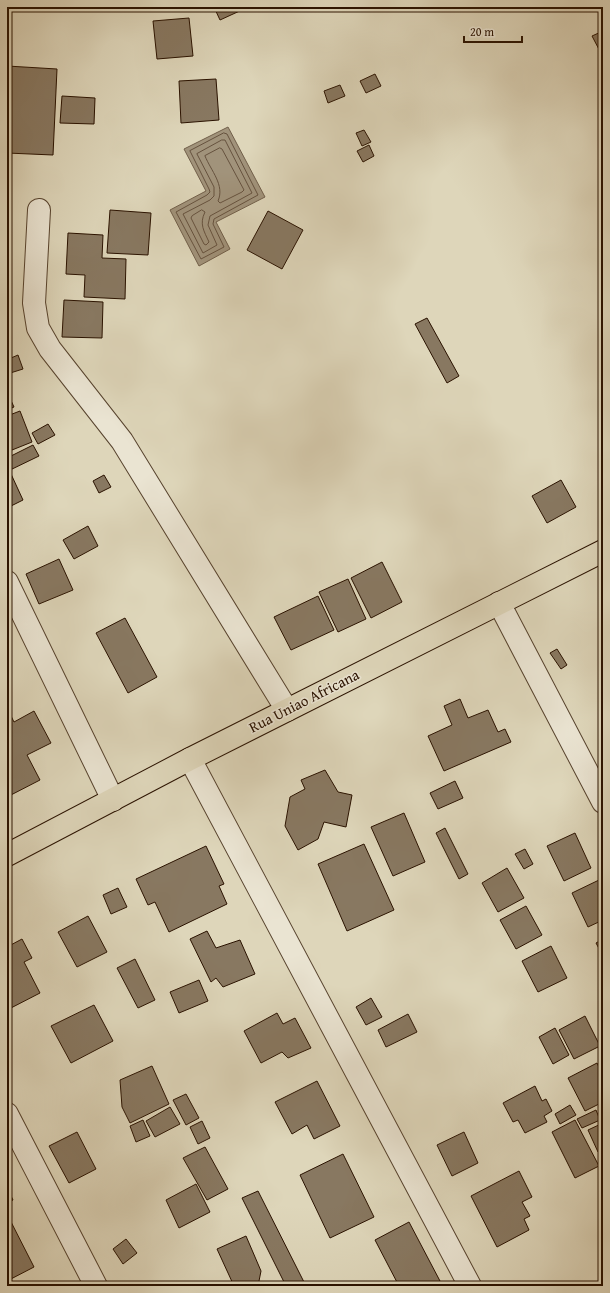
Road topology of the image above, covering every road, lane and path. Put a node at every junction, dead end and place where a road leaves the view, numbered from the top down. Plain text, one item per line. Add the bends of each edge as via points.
1 (39, 210) dead end
2 (603, 551) edge
3 (7, 582) edge
4 (499, 603) junction
5 (287, 710) junction
6 (190, 759) junction
7 (113, 800) junction
8 (603, 802) edge
9 (7, 855) edge
10 (7, 1114) edge
11 (96, 1286) edge
12 (470, 1286) edge

1 - 5 street via 34,303 38,328 50,349 122,441
2 - 4 main road, Rua Uniao Africana
3 - 7 street
4 - 5 main road, Rua Uniao Africana
4 - 8 street
5 - 6 main road, Rua Uniao Africana
6 - 7 main road, Rua Uniao Africana
6 - 12 street
7 - 9 main road, Rua Uniao Africana
10 - 11 street

